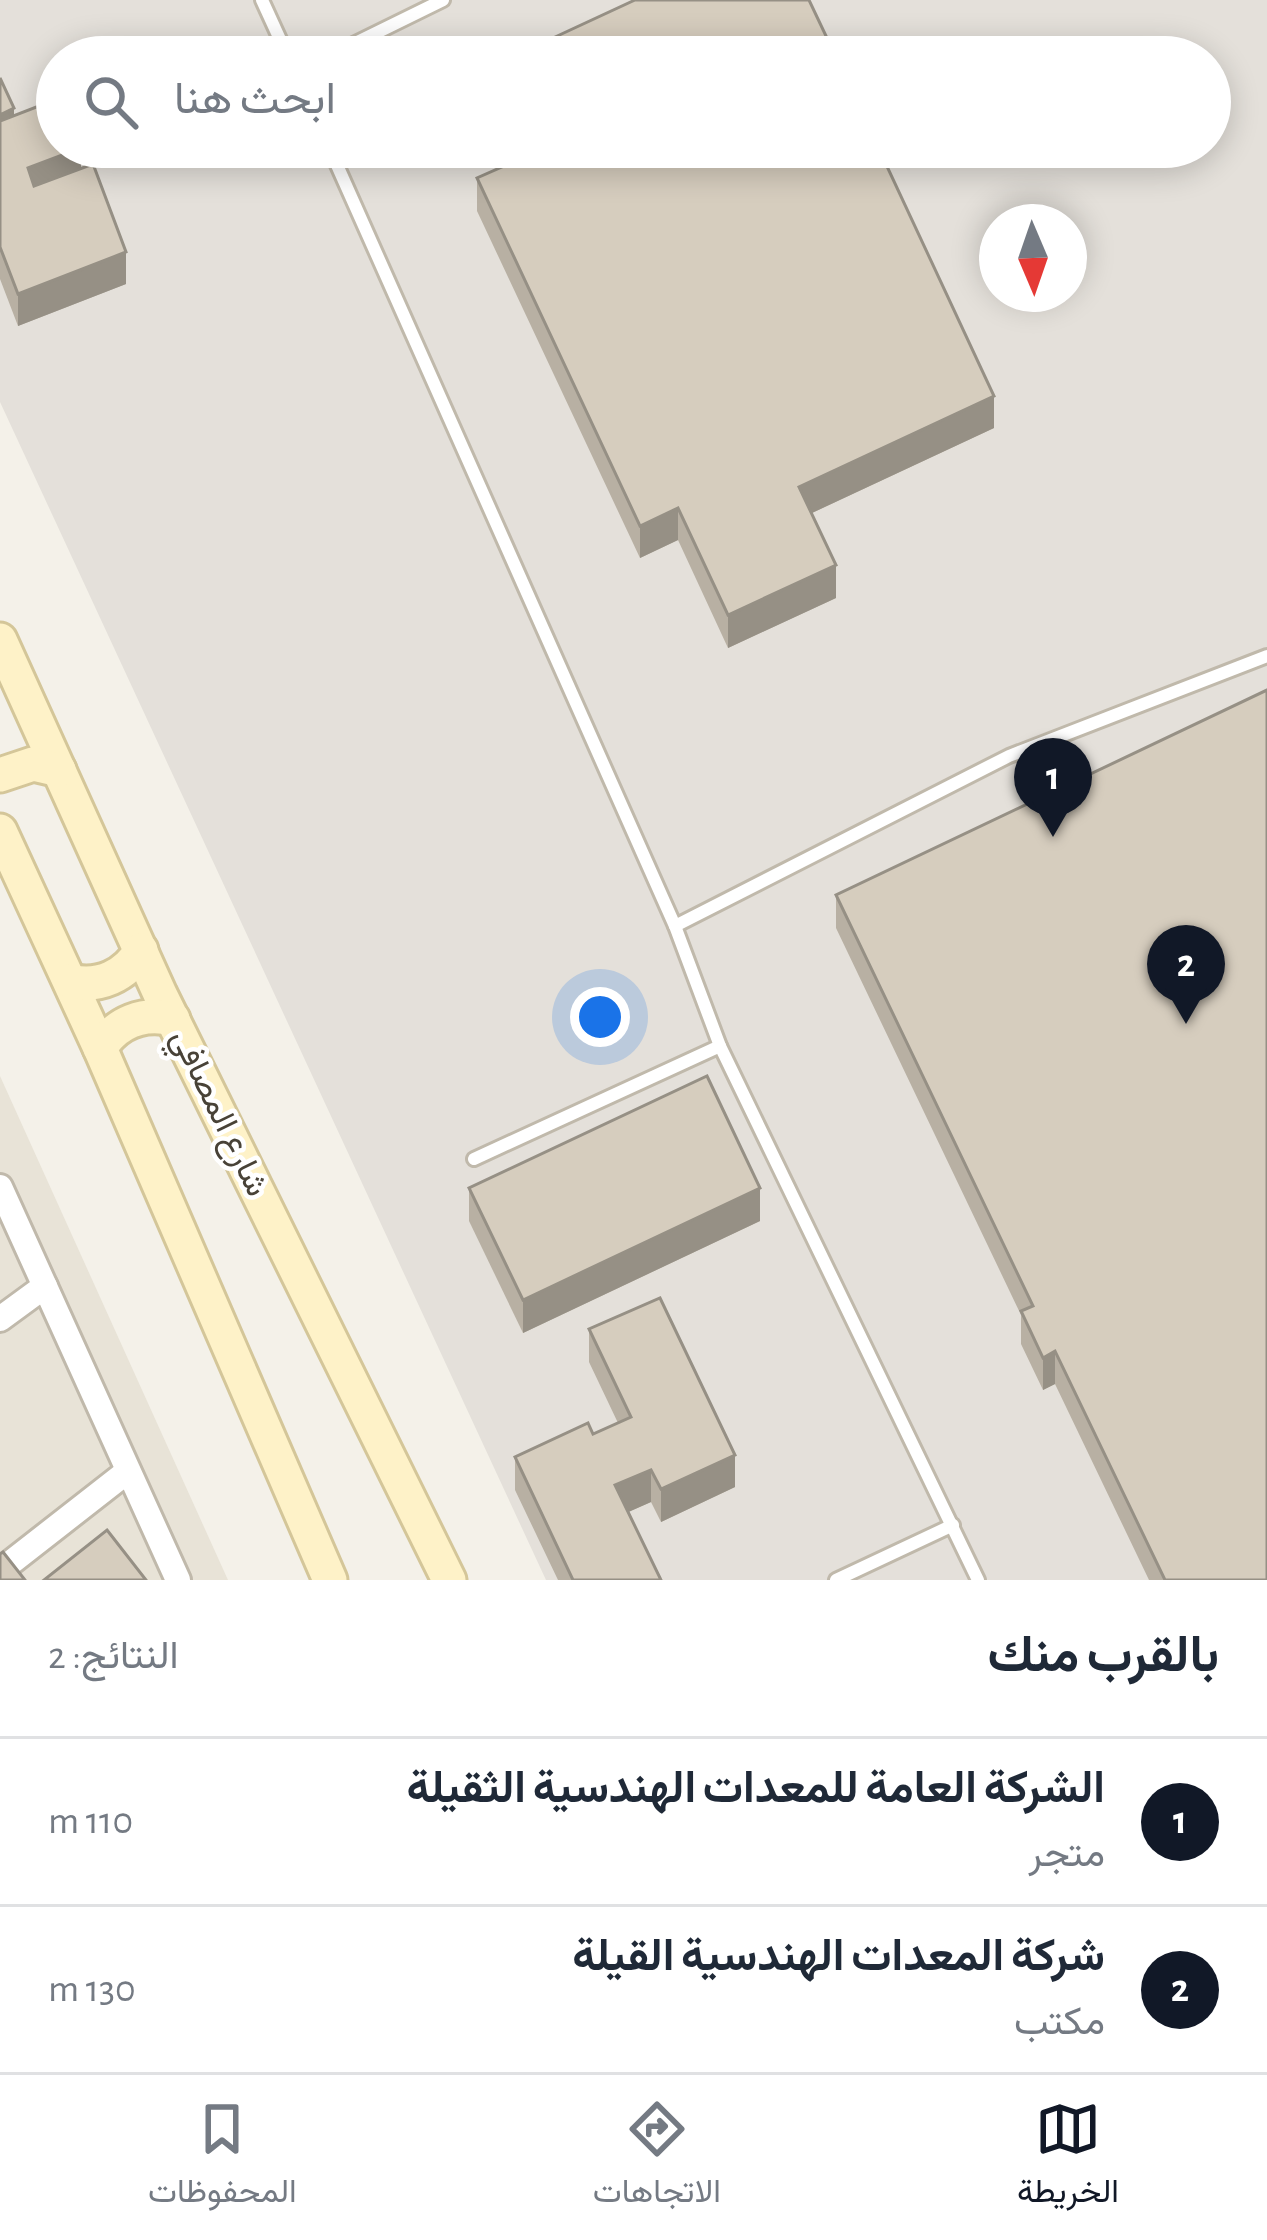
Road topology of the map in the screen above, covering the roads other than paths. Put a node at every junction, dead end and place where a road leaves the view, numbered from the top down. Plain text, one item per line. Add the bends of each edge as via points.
1 (262, 0) edge
2 (443, 0) edge
3 (279, 36) edge
4 (369, 36) edge
5 (338, 168) edge
6 (0, 640) edge
7 (1267, 656) edge
8 (25, 694) junction
9 (0, 724) edge
10 (59, 770) junction
11 (0, 775) edge
12 (0, 831) edge
13 (675, 926) junction
14 (140, 950) junction
15 (70, 982) junction
16 (172, 1018) junction
17 (720, 1046) junction
18 (100, 1048) junction
19 (474, 1159) dead end
20 (0, 1186) edge
21 (45, 1286) junction
22 (0, 1318) edge
23 (128, 1471) junction
24 (953, 1525) junction
25 (0, 1571) edge
26 (178, 1580) edge
27 (330, 1580) edge
28 (449, 1580) edge
29 (836, 1580) edge
30 (978, 1580) edge

1 - 3 lane
2 - 4 lane
5 - 13 lane
6 - 8 main road, شارع المصافي
7 - 13 lane via 1010,756
8 - 9 main road
8 - 10 main road, شارع المصافي
10 - 11 main road via 32,764
10 - 14 main road, شارع المصافي
12 - 15 main road
13 - 17 lane
14 - 15 main road via 112,978
14 - 16 main road, شارع المصافي
15 - 18 main road
16 - 18 main road via 128,1022
16 - 28 main road, شارع المصافي
17 - 19 lane
17 - 24 lane
18 - 27 main road
20 - 21 street
21 - 22 street
21 - 23 street
23 - 25 street
23 - 26 street
24 - 29 lane
24 - 30 lane

